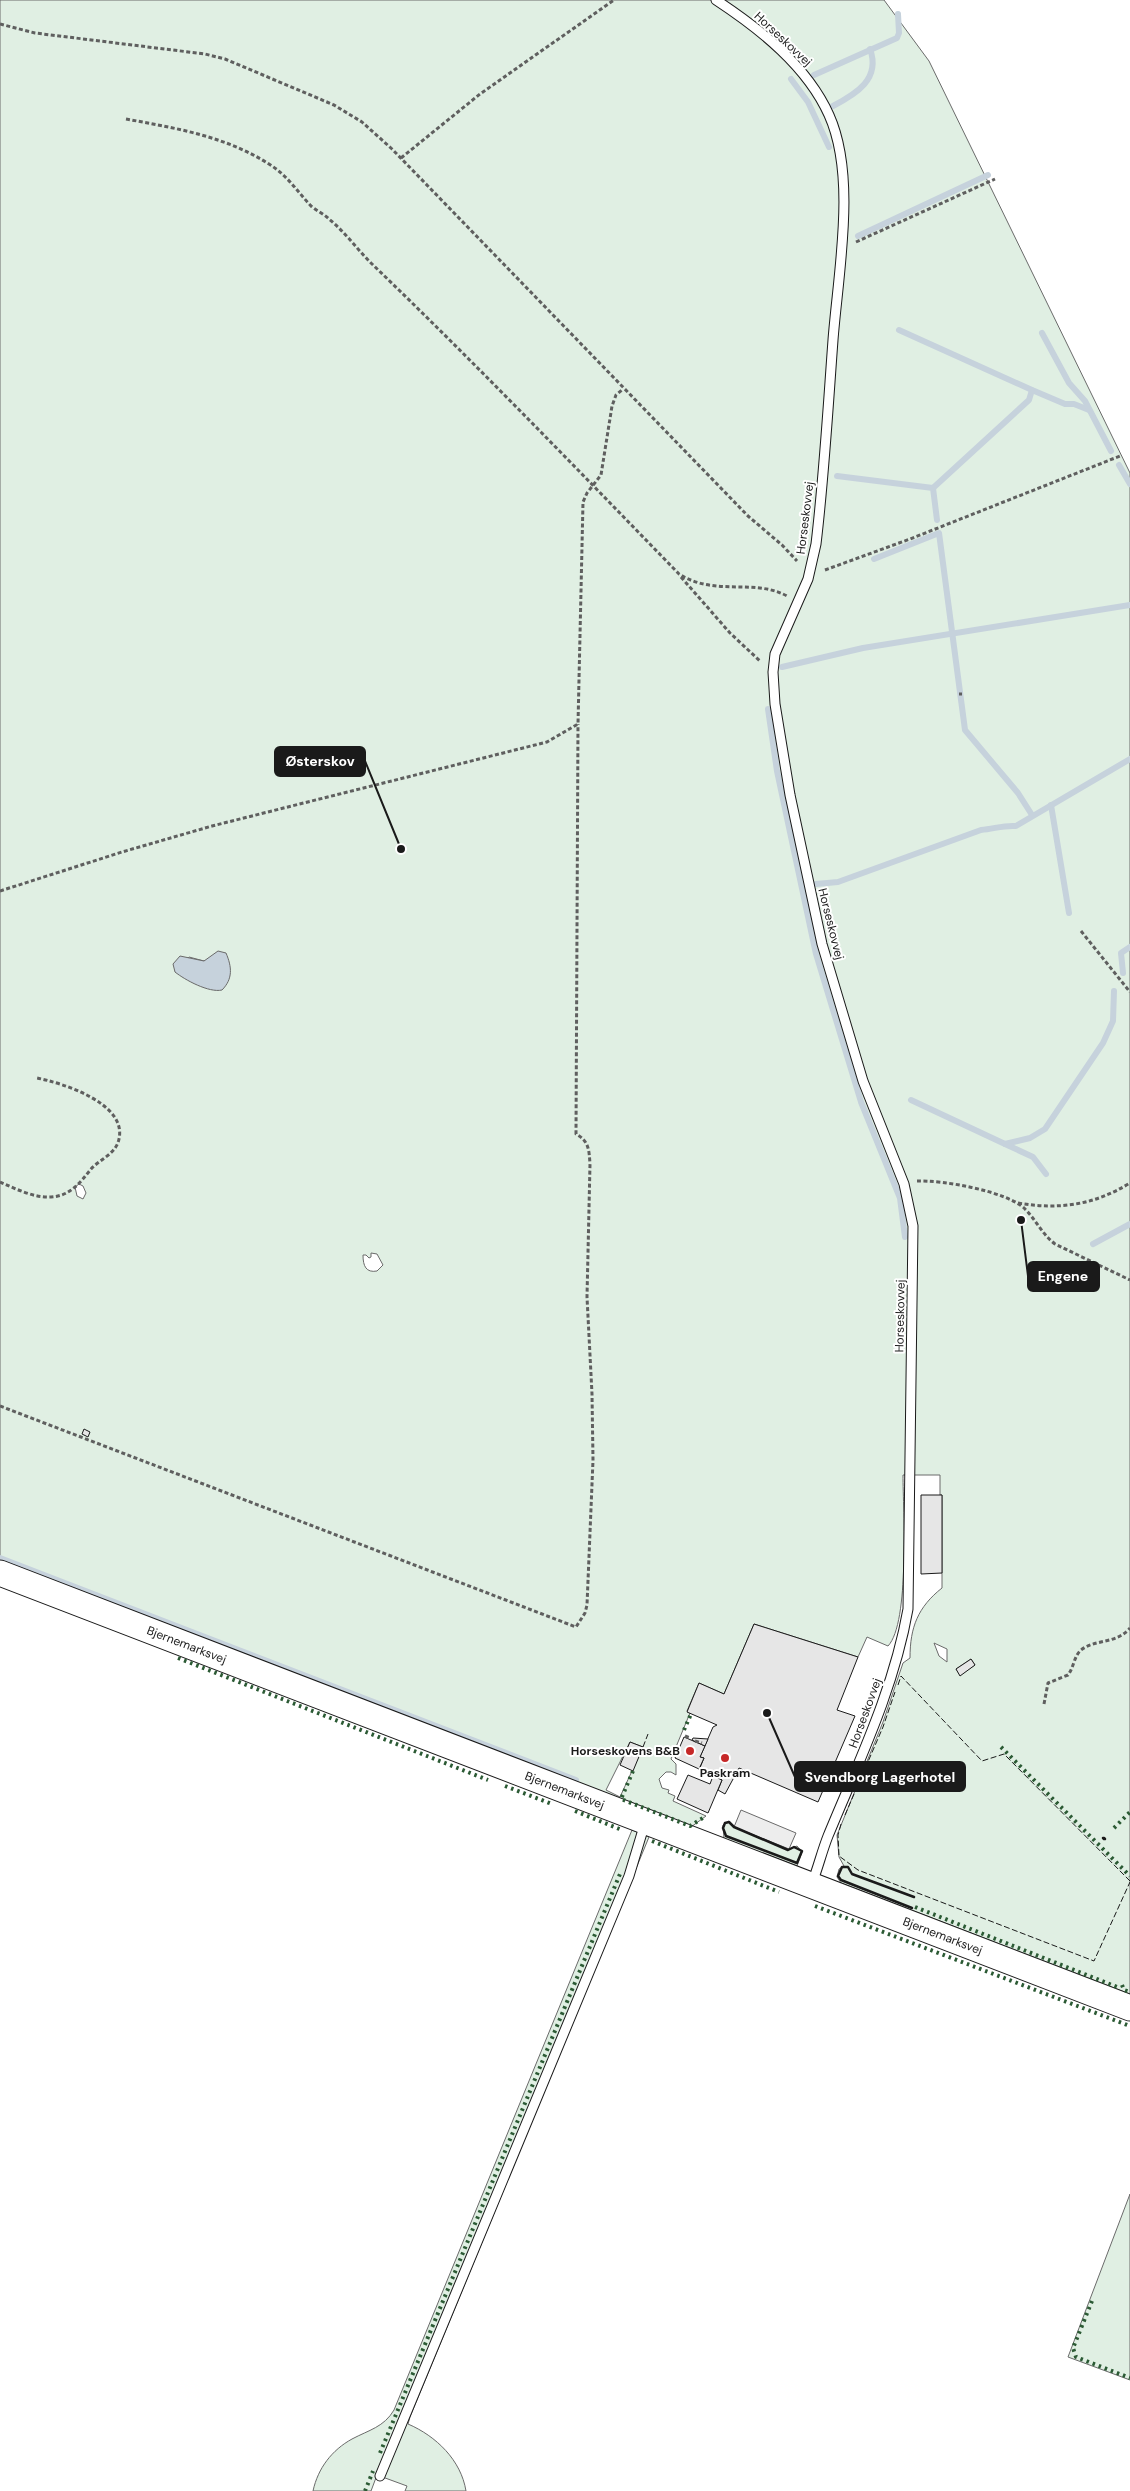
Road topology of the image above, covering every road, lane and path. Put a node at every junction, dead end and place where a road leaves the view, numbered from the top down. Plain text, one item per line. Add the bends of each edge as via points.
1 (614, 0) edge
2 (716, 0) edge
3 (0, 24) edge
4 (126, 119) dead end
5 (401, 158) junction
6 (995, 179) dead end
7 (841, 243) junction
8 (622, 389) junction
9 (1120, 456) dead end
10 (593, 485) junction
11 (679, 574) junction
12 (809, 576) junction
13 (798, 602) junction
14 (773, 672) junction
15 (578, 724) junction
16 (0, 892) edge
17 (1081, 931) dead end
18 (1130, 992) edge
19 (37, 1078) dead end
20 (0, 1182) edge
21 (1130, 1183) edge
22 (904, 1184) junction
23 (1018, 1203) junction
24 (1130, 1280) edge
25 (0, 1406) edge
26 (0, 1573) edge
27 (1130, 1628) edge
28 (1044, 1704) dead end
29 (685, 1736) dead end
30 (690, 1738) dead end
31 (695, 1740) dead end
32 (702, 1744) dead end
33 (646, 1822) junction
34 (811, 1886) junction
35 (1130, 2008) edge
36 (380, 2476) dead end

1 - 5 path via 480,94
2 - 7 lane, Horseskovvej via 758,30 785,55 804,76 828,114 843,173
3 - 5 path via 35,33 225,59 334,105 362,122
4 - 10 path via 214,138 277,169 434,322
5 - 8 path
6 - 7 path via 865,239
7 - 12 lane, Horseskovvej via 821,497
8 - 10 path via 613,400 601,475
8 - 12 path via 748,516 790,553
9 - 12 path
10 - 11 path
10 - 15 path via 583,502
11 - 13 path via 709,586 769,588
11 - 14 path via 730,633
12 - 13 lane, Horseskovvej
13 - 14 lane, Horseskovvej via 779,642
14 - 22 lane, Horseskovvej via 790,795 822,944 863,1081
15 - 16 path via 547,742 212,826
15 - 25 path via 576,1134 588,1145 590,1164 587,1297 593,1411 588,1591 586,1613 576,1627
17 - 18 path
19 - 20 path via 68,1086 96,1100 118,1124 119,1140 108,1156 62,1195 34,1195
21 - 23 path via 1082,1204 1042,1208
22 - 23 path via 924,1181 998,1194
22 - 34 lane, Horseskovvej via 912,1213 914,1244 908,1609 887,1693
23 - 24 path via 1055,1244
26 - 33 street, Bjernemarksvej
27 - 28 path via 1116,1638 1082,1649 1068,1674 1048,1683
29 - 30 path
31 - 32 path
33 - 34 street, Bjernemarksvej
33 - 36 lane via 636,1858
34 - 35 street, Bjernemarksvej

